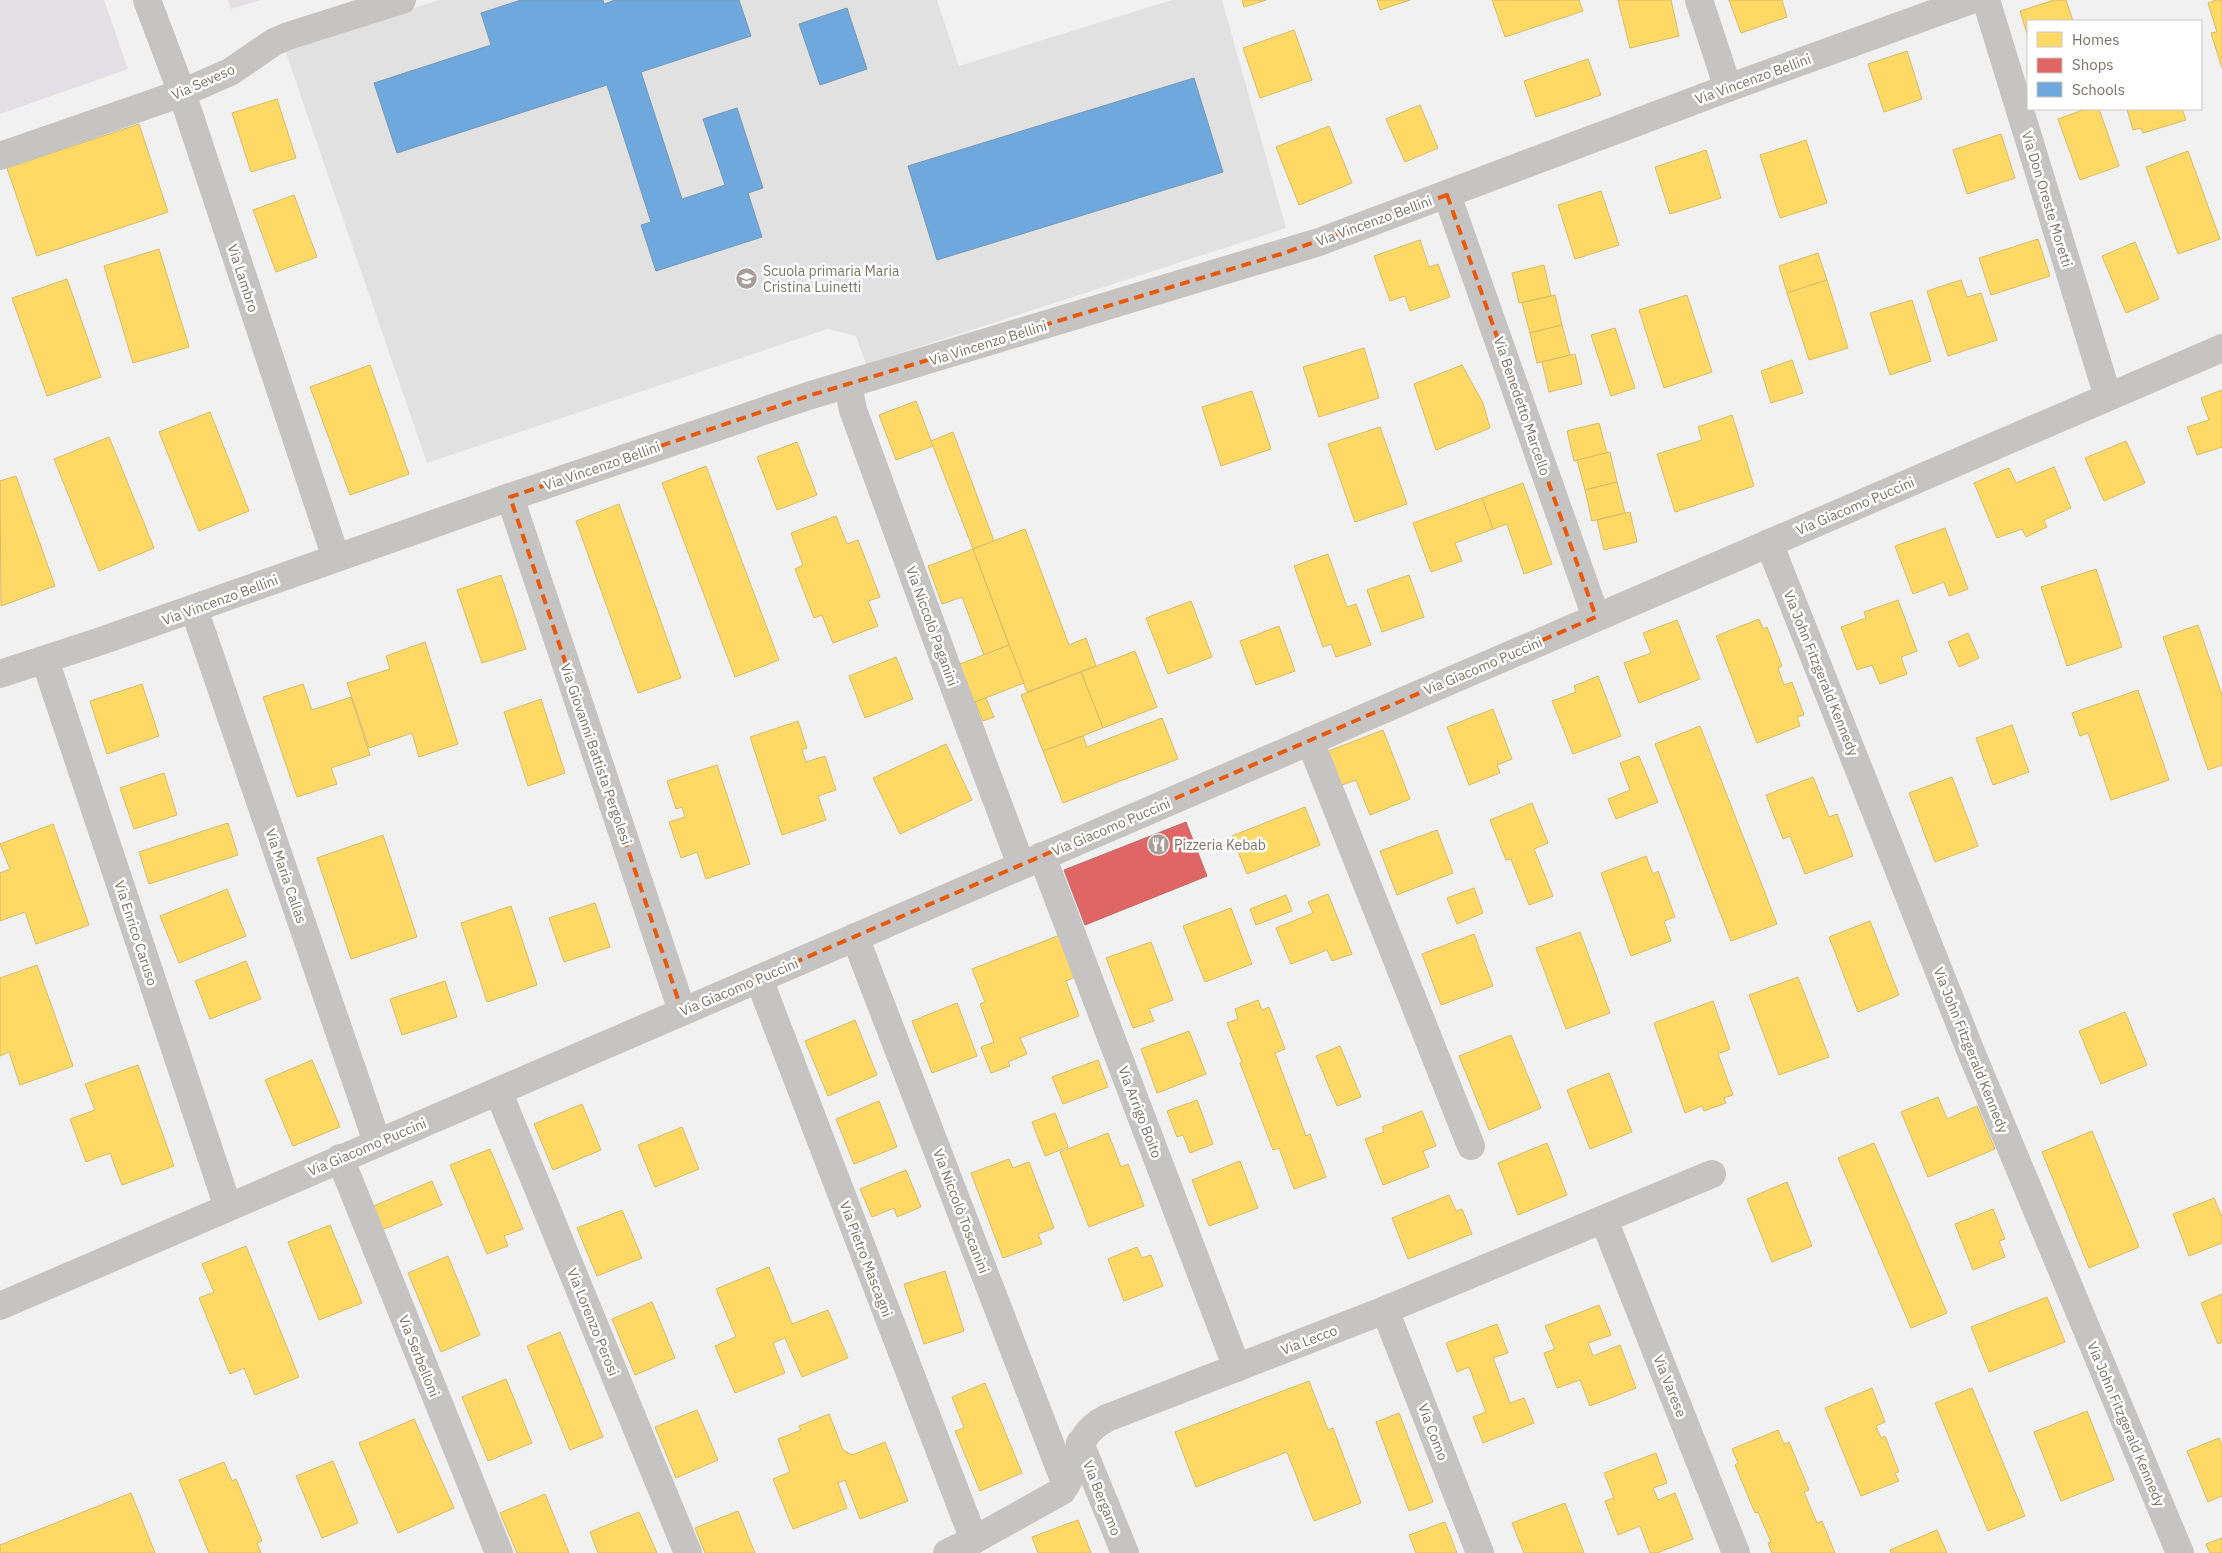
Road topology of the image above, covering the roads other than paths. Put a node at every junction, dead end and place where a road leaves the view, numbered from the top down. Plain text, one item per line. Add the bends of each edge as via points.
1 (147, 0) edge
2 (402, 0) edge
3 (1699, 0) edge
4 (1971, 0) edge
5 (1986, 0) edge
6 (1728, 88) junction
7 (182, 93) junction
8 (0, 156) edge
9 (1447, 195) junction
10 (2222, 348) edge
11 (848, 385) junction
12 (2108, 397) junction
13 (510, 497) junction
14 (1769, 543) junction
15 (336, 558) junction
16 (194, 609) junction
17 (1596, 617) junction
18 (45, 660) junction
19 (0, 674) edge
20 (1310, 741) junction
21 (1032, 861) junction
22 (855, 937) junction
23 (759, 978) junction
24 (682, 1011) junction
25 (498, 1091) junction
26 (377, 1142) junction
27 (1471, 1146) dead end
28 (340, 1158) junction
29 (1712, 1174) dead end
30 (228, 1207) junction
31 (1604, 1220) junction
32 (0, 1306) edge
33 (1385, 1310) junction
34 (1237, 1368) junction
35 (1080, 1443) junction
36 (1066, 1485) junction
37 (974, 1540) junction
38 (499, 1553) edge
39 (688, 1553) edge
40 (947, 1553) edge
41 (1125, 1553) edge
42 (1480, 1553) edge
43 (1736, 1553) edge
44 (2180, 1553) edge

1 - 7 street, Via Lambro
2 - 7 street, Via Seveso via 288,36 230,72
3 - 6 street
4 - 6 street, Via Vincenzo Bellini
5 - 12 street, Via Don Oreste Moretti
6 - 9 street, Via Vincenzo Bellini
7 - 8 street, Via Seveso
7 - 15 street, Via Lambro
9 - 11 street, Via Vincenzo Bellini via 1281,254
9 - 17 street, Via Benedetto Marcello
10 - 12 street, Via Giacomo Puccini
11 - 13 street, Via Vincenzo Bellini
11 - 21 street, Via Niccolò Paganini via 863,438
12 - 14 street, Via Giacomo Puccini
13 - 15 street, Via Vincenzo Bellini
13 - 24 street, Via Giovanni Battista Pergolesi
14 - 17 street, Via Giacomo Puccini
14 - 44 street, Via John Fitzgerald Kennedy via 1971,1052
15 - 16 street, Via Vincenzo Bellini
16 - 18 street, Via Vincenzo Bellini
16 - 26 street, Via Maria Callas
17 - 20 street, Via Giacomo Puccini
18 - 19 street, Via Vincenzo Bellini
18 - 30 street, Via Enrico Caruso
20 - 21 street, Via Giacomo Puccini
20 - 27 street
21 - 22 street, Via Giacomo Puccini
21 - 34 street, Via Arrigo Boito
22 - 23 street, Via Giacomo Puccini
22 - 36 street, Via Niccolò Toscanini
23 - 24 street, Via Giacomo Puccini
23 - 37 street, Via Pietro Mascagni
24 - 25 street, Via Giacomo Puccini
25 - 26 street, Via Giacomo Puccini
25 - 39 street, Via Lorenzo Perosi
26 - 28 street, Via Giacomo Puccini
28 - 30 street, Via Giacomo Puccini
28 - 38 street, Via Serbelloni
29 - 31 street, Via Lecco
30 - 32 street, Via Giacomo Puccini
31 - 33 street, Via Lecco
31 - 43 street, Via Varese
33 - 34 street, Via Lecco
33 - 42 street, Via Como
34 - 35 street, Via Lecco via 1107,1418 1095,1424
35 - 36 street, Via Lecco
35 - 41 street, Via Bergamo
36 - 37 street via 1056,1495
37 - 40 street

